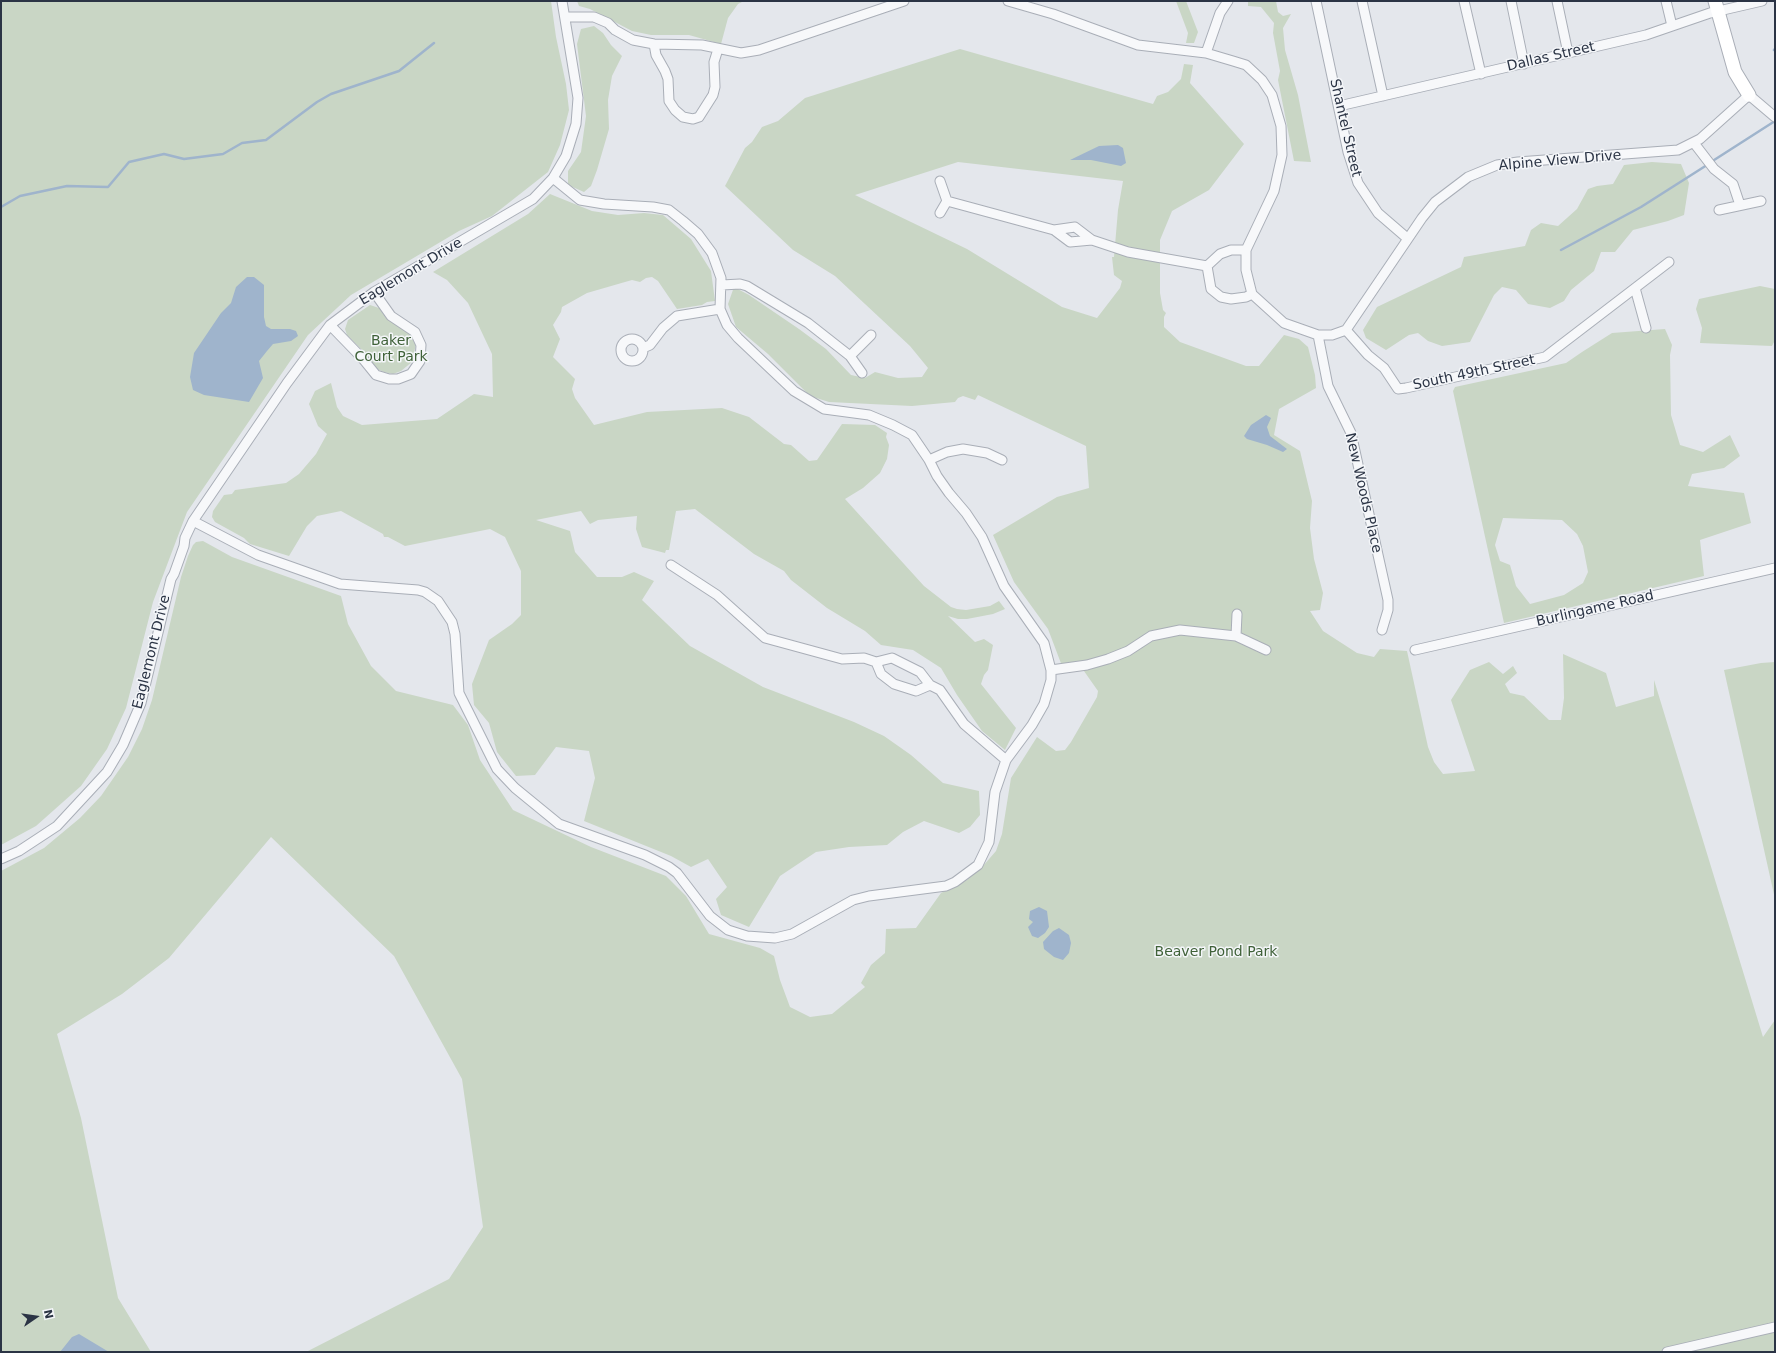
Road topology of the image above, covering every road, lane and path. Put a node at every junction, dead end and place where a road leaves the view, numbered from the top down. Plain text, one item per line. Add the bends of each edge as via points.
1 (562, 1) edge
2 (904, 1) edge
3 (1008, 1) edge
4 (1228, 1) edge
5 (1316, 1) edge
6 (1362, 1) edge
7 (1464, 1) edge
8 (1511, 1) edge
9 (1557, 1) edge
10 (1666, 1) edge
11 (1762, 1) edge
12 (1716, 6) edge
13 (565, 17) junction
14 (1672, 26) junction
15 (654, 44) junction
16 (718, 49) junction
17 (1206, 53) junction
18 (1568, 54) junction
19 (1524, 64) junction
20 (1481, 74) junction
21 (1749, 95) junction
22 (1383, 96) junction
23 (1339, 106) junction
24 (1775, 117) edge
25 (1694, 143) junction
26 (553, 178) junction
27 (940, 181) dead end
28 (947, 201) junction
29 (1761, 201) dead end
30 (1740, 205) junction
31 (1719, 210) dead end
32 (940, 213) dead end
33 (1054, 230) junction
34 (1407, 238) junction
35 (1092, 240) junction
36 (1246, 250) junction
37 (1669, 262) dead end
38 (1207, 266) junction
39 (722, 285) junction
40 (1636, 288) junction
41 (374, 292) junction
42 (1252, 294) junction
43 (720, 309) junction
44 (330, 325) junction
45 (1646, 328) dead end
46 (1346, 330) junction
47 (871, 335) dead end
48 (1318, 335) junction
49 (643, 348) dead end
50 (850, 356) junction
51 (862, 373) dead end
52 (930, 460) junction
53 (1002, 460) dead end
54 (193, 521) junction
55 (671, 565) dead end
56 (1775, 568) edge
57 (1237, 614) dead end
58 (1382, 630) dead end
59 (1236, 636) junction
60 (1266, 650) dead end
61 (1415, 650) dead end
62 (876, 662) junction
63 (1051, 670) junction
64 (930, 685) junction
65 (1006, 760) junction
66 (1, 860) edge
67 (1775, 1327) edge
68 (1667, 1352) edge

1 - 13 street, Eaglemont Drive
2 - 16 street via 759,50 741,53
3 - 17 street via 1053,14 1138,45
4 - 17 street via 1220,13
5 - 23 street, Shantel Street
6 - 22 street
7 - 20 street
8 - 19 street
9 - 18 street
10 - 14 street
11 - 12 street, Dallas Street
12 - 14 street, Dallas Street
12 - 21 street via 1735,72
13 - 15 street via 594,17 633,40
13 - 26 street, Eaglemont Drive via 578,98 577,118 566,156
14 - 18 street, Dallas Street
15 - 16 street via 702,45
15 - 16 street via 656,55 668,79 669,101 683,117 692,119 703,113 713,95 714,62
17 - 36 street via 1246,65 1262,80 1272,95 1281,126 1282,155 1274,191
18 - 19 street, Dallas Street
19 - 20 street, Dallas Street
20 - 22 street, Dallas Street
21 - 24 street
21 - 25 street, Alpine View Drive
22 - 23 street, Dallas Street
23 - 34 street, Shantel Street via 1348,152 1358,183 1378,213
25 - 30 street via 1714,170 1733,184
25 - 34 street, Alpine View Drive via 1671,151 1533,160 1497,165 1468,177 1435,202
26 - 39 street via 580,200 604,204 653,206 670,210 698,234 712,253
26 - 41 street, Eaglemont Drive via 533,199
27 - 28 street
28 - 32 street
28 - 33 street
29 - 30 street
30 - 31 street
33 - 35 street via 1070,242
33 - 35 street via 1075,227
34 - 46 street, Alpine View Drive
35 - 38 street via 1128,252
36 - 38 street via 1231,250 1220,254
36 - 42 street via 1246,270
37 - 40 street, South 49th Street
38 - 42 street via 1211,289 1221,297 1239,298
39 - 43 street
39 - 50 street via 747,286 808,323
40 - 45 street
40 - 46 street, South 49th Street via 1542,359 1398,389 1384,368 1368,355
41 - 44 street, Eaglemont Drive
41 - 44 street via 391,316 414,332 421,345 420,361 411,374 393,379 376,375
42 - 48 street via 1284,323
43 - 49 street via 677,316 663,328 650,345
43 - 52 street via 727,325 738,338 794,391 824,409 869,415 893,425 912,435
44 - 54 street, Eaglemont Drive via 287,383
46 - 48 street via 1332,335
47 - 50 street
48 - 58 street, New Woods Place via 1328,386 1351,433 1388,600
50 - 51 street
52 - 53 street via 947,452 963,449 987,453
52 - 63 street via 940,480 982,537 1004,586 1044,644
54 - 65 street via 258,555 332,581 351,586 418,590 438,601 452,622 455,634 459,693 497,769 515,788 559,824 645,855 669,867 677,873 715,922 728,930 747,936 775,938 792,934 853,900 930,890 955,882 978,865 989,842 995,792
54 - 66 street, Eaglemont Drive via 185,538 180,542 169,572 170,579 141,703 123,745 107,772 57,826
55 - 62 street via 716,595 765,638 842,659 864,658
56 - 61 street, Burlingame Road
57 - 59 street
59 - 60 street
59 - 63 street via 1187,630 1168,632 1151,636 1128,651 1087,664
62 - 64 street via 892,658 920,672
62 - 64 street via 881,674 894,684 916,691
63 - 65 street via 1044,704
64 - 65 street via 940,690 964,724
67 - 68 street

